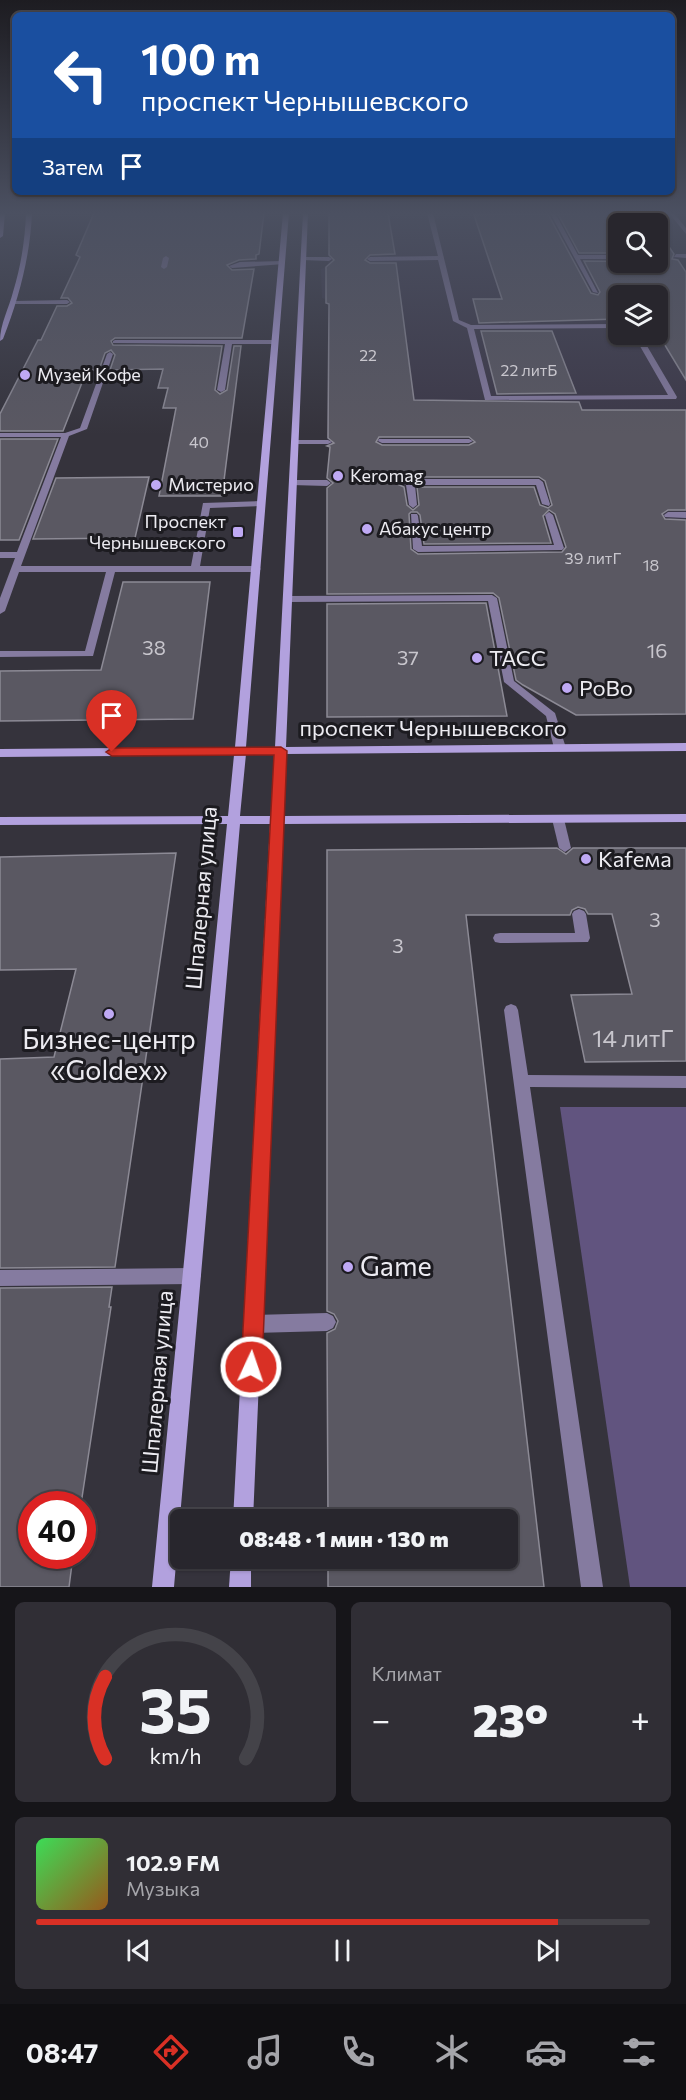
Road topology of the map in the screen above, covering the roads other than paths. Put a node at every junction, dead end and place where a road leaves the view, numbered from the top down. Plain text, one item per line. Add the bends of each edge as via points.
1 (18, 287) edge
2 (280, 287) edge
3 (303, 287) edge
4 (448, 287) edge
5 (593, 287) edge
6 (596, 292) dead end
7 (67, 302) dead end
8 (14, 303) junction
9 (608, 326) edge
10 (470, 327) junction
11 (0, 339) edge
12 (115, 342) dead end
13 (229, 342) junction
14 (275, 342) junction
15 (642, 345) edge
16 (110, 354) dead end
17 (221, 390) dead end
18 (0, 435) edge
19 (66, 435) junction
20 (382, 441) dead end
21 (469, 441) dead end
22 (296, 442) junction
23 (327, 442) dead end
24 (294, 483) junction
25 (327, 483) dead end
26 (261, 504) junction
27 (546, 504) dead end
28 (413, 505) dead end
29 (549, 515) dead end
30 (668, 515) dead end
31 (686, 515) edge
32 (414, 516) dead end
33 (0, 555) edge
34 (21, 555) junction
35 (16, 569) junction
36 (111, 569) junction
37 (195, 569) junction
38 (256, 569) junction
39 (288, 599) junction
40 (0, 611) edge
41 (0, 654) edge
42 (686, 747) edge
43 (560, 748) junction
44 (240, 751) junction
45 (281, 751) junction
46 (0, 753) edge
47 (686, 818) edge
48 (558, 819) junction
49 (233, 820) junction
50 (278, 820) junction
51 (0, 821) edge
52 (565, 848) dead end
53 (579, 914) dead end
54 (500, 938) dead end
55 (511, 1010) dead end
56 (521, 1081) junction
57 (686, 1082) edge
58 (192, 1276) junction
59 (0, 1278) edge
60 (327, 1322) dead end
61 (253, 1324) junction
62 (244, 1509) edge
63 (241, 1569) edge
64 (164, 1587) edge
65 (240, 1587) edge
66 (592, 1587) edge

1 - 8 street
2 - 14 street, Шпалерная улица
3 - 22 street
4 - 10 street via 456,321
5 - 6 street
7 - 8 street
8 - 11 street
9 - 10 street
10 - 15 street via 488,398 673,397
12 - 13 street
13 - 14 street
13 - 17 street
14 - 26 street, Шпалерная улица
16 - 19 street via 83,429
18 - 19 street
19 - 34 street
20 - 21 street
22 - 23 street
22 - 24 street
24 - 25 street
24 - 39 street
26 - 37 street via 206,505
26 - 38 street, Шпалерная улица
27 - 28 street via 539,482 406,482
29 - 32 street via 558,548 418,549
30 - 31 street
33 - 34 street
34 - 35 street
35 - 36 street
35 - 40 street
36 - 37 street
36 - 41 street via 89,654
37 - 38 street
38 - 44 street, Шпалерная улица
39 - 43 street via 492,598 509,682 551,715
39 - 45 street
42 - 43 street, проспект Чернышевского
43 - 45 street, проспект Чернышевского
44 - 45 street, проспект Чернышевского
44 - 46 street, проспект Чернышевского
44 - 49 street, Шпалерная улица
45 - 50 street
47 - 48 street
48 - 50 street
48 - 52 street
49 - 50 street
49 - 51 street
49 - 58 street, Шпалерная улица
50 - 61 street
53 - 54 street via 583,938
55 - 56 street
56 - 57 street
56 - 66 street
58 - 59 street
58 - 64 street, Шпалерная улица
60 - 61 street
61 - 62 street
63 - 65 street

